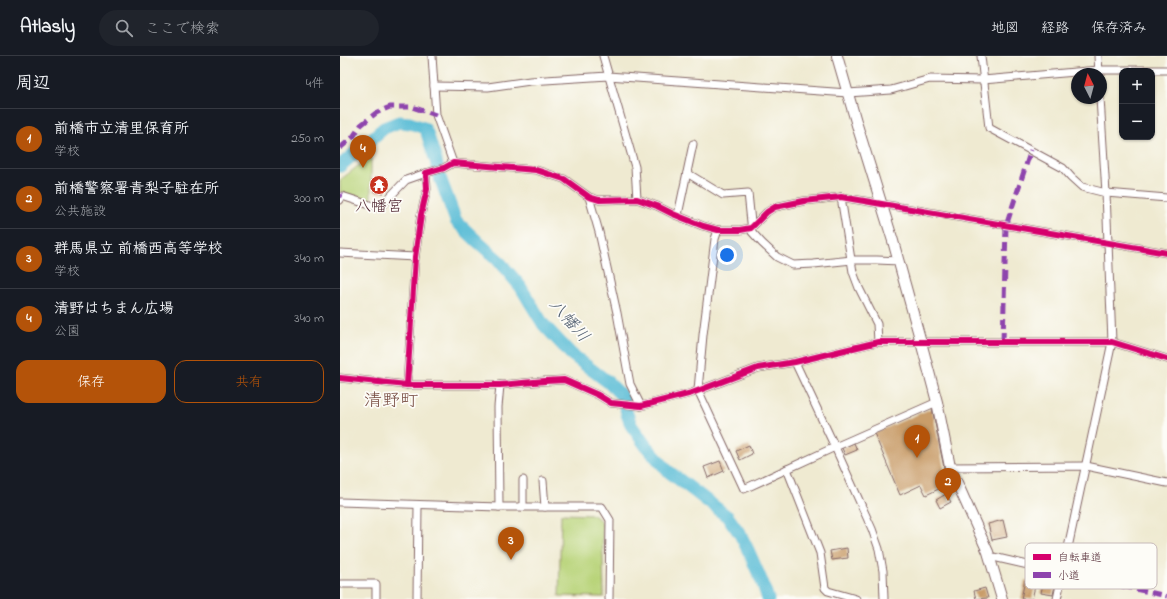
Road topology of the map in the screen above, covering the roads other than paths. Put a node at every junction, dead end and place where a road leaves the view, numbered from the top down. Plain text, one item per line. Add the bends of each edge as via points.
1 (432, 56) edge
2 (603, 56) edge
3 (838, 56) edge
4 (981, 56) edge
5 (1098, 56) edge
6 (1099, 68) edge
7 (1167, 70) edge
8 (1107, 72) edge
9 (1071, 74) edge
10 (608, 76) junction
11 (983, 80) junction
12 (434, 86) junction
13 (848, 93) junction
14 (1100, 104) edge
15 (693, 144) dead end
16 (453, 163) junction
17 (428, 172) junction
18 (687, 173) junction
19 (1106, 193) junction
20 (589, 197) junction
21 (841, 197) junction
22 (1167, 198) edge
23 (637, 199) junction
24 (340, 200) edge
25 (882, 204) junction
26 (678, 215) junction
27 (751, 228) junction
28 (718, 230) junction
29 (1108, 243) junction
30 (340, 253) edge
31 (1167, 253) edge
32 (415, 257) junction
33 (852, 260) junction
34 (899, 262) junction
35 (878, 342) junction
36 (921, 342) junction
37 (1112, 342) junction
38 (1167, 359) edge
39 (795, 362) junction
40 (340, 378) edge
41 (407, 385) junction
42 (500, 385) junction
43 (698, 390) junction
44 (937, 402) junction
45 (641, 406) junction
46 (835, 446) junction
47 (1086, 466) junction
48 (950, 467) junction
49 (787, 470) junction
50 (523, 480) dead end
51 (543, 481) dead end
52 (1167, 484) edge
53 (340, 502) edge
54 (418, 505) junction
55 (499, 507) junction
56 (523, 507) junction
57 (545, 507) junction
58 (1069, 543) edge
59 (989, 556) junction
60 (1025, 564) edge
61 (340, 584) edge
62 (1059, 589) edge
63 (376, 599) edge
64 (417, 599) edge
65 (609, 599) edge
66 (856, 599) edge
67 (884, 599) edge
68 (1002, 599) edge
69 (1057, 599) edge

1 - 12 street
2 - 10 street
3 - 13 street
4 - 11 street
5 - 6 street
7 - 8 street
9 - 11 street
10 - 12 street via 530,81 488,87
10 - 13 street
10 - 23 street via 635,167
11 - 13 street via 930,79 891,90
11 - 19 street via 989,128 1063,168 1082,187
12 - 16 street via 436,115
13 - 25 street
14 - 19 street
15 - 18 street
16 - 17 street
16 - 20 street via 536,170 564,179
17 - 24 street via 406,180 379,208 342,196
17 - 32 street
18 - 26 street
18 - 27 street via 723,195 748,193
19 - 22 street
19 - 29 street
20 - 23 street via 599,200
20 - 45 street via 616,306 630,384
21 - 25 street
21 - 27 street via 775,207
21 - 33 street
23 - 26 street
25 - 29 street
25 - 34 street
26 - 28 street
27 - 28 street
27 - 33 street via 777,257 793,265
28 - 43 street
29 - 31 street
29 - 37 street
30 - 32 street
32 - 41 street
33 - 34 street
33 - 35 street via 859,288 877,324
34 - 36 street
35 - 36 street
35 - 39 street
36 - 37 street
36 - 44 street
37 - 38 street
37 - 47 street
39 - 43 street via 758,368
39 - 46 street
40 - 41 street
41 - 42 street
42 - 45 street via 564,380 611,403
42 - 55 street
43 - 45 street
43 - 49 street via 744,489
44 - 46 street
44 - 48 street
46 - 49 street
46 - 67 street via 879,549
47 - 48 street
47 - 52 street
47 - 58 street
48 - 59 street
49 - 66 street via 820,553 825,588
50 - 56 street
51 - 57 street
53 - 54 street
54 - 55 street
54 - 64 street
55 - 56 street
56 - 57 street
57 - 65 street via 602,507 610,520
59 - 60 street
59 - 68 street
61 - 63 street via 376,584
62 - 69 street

